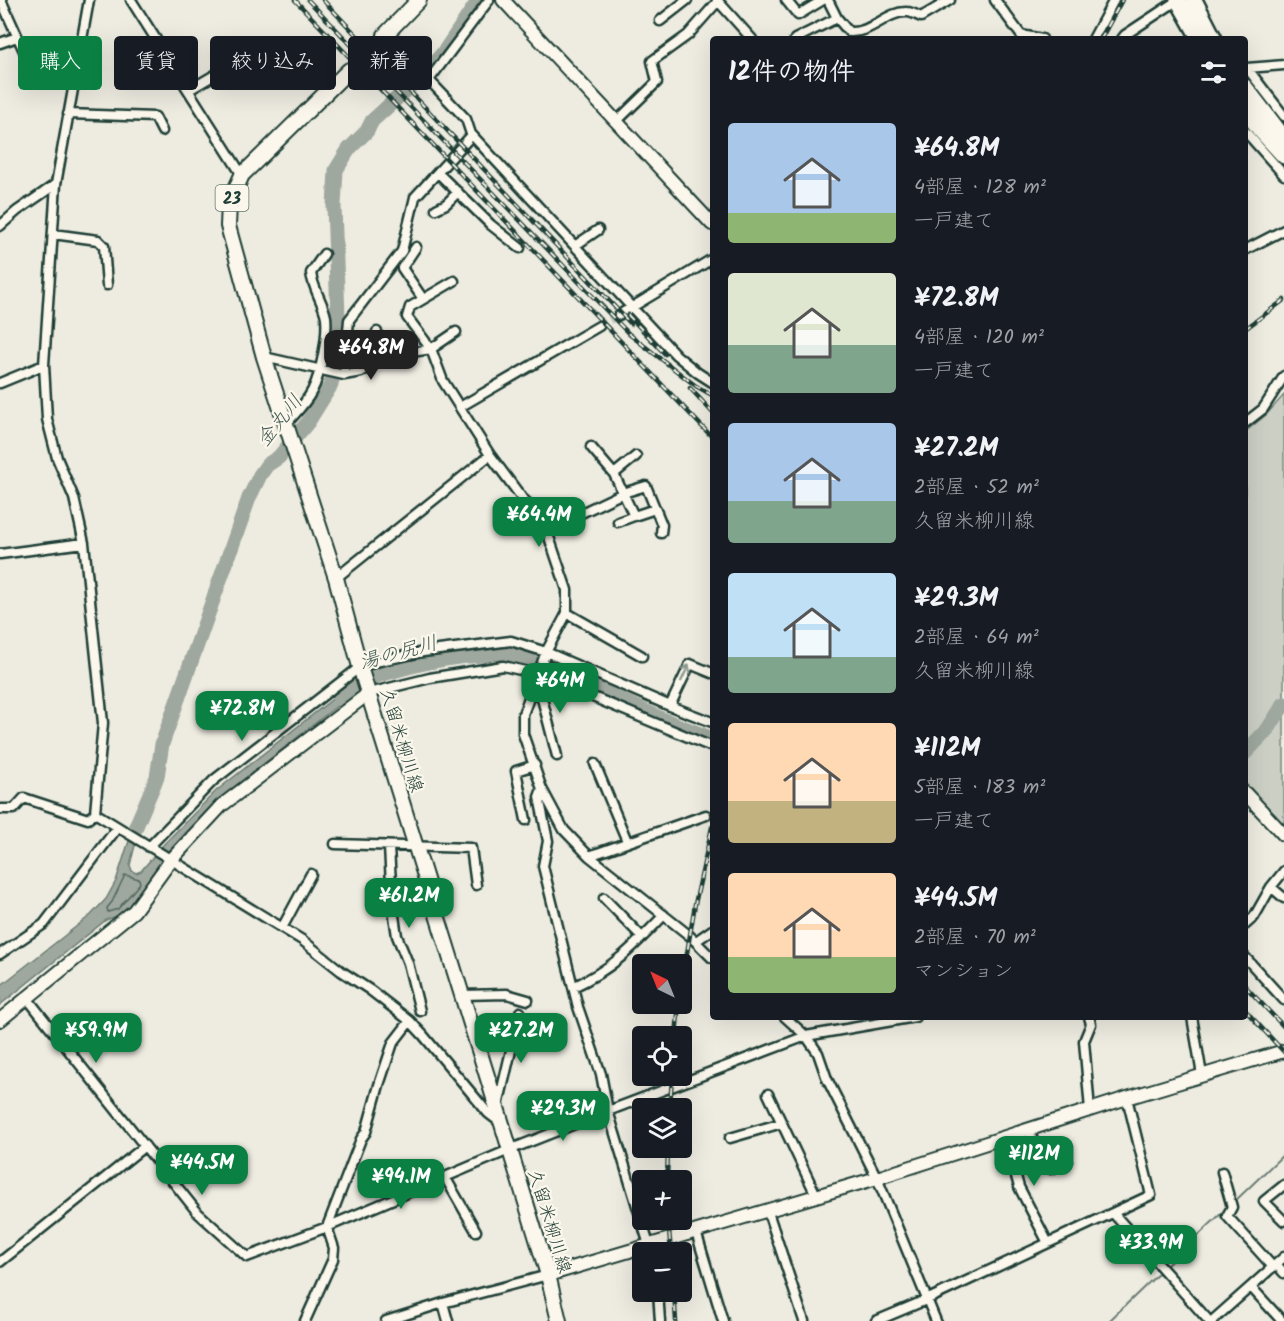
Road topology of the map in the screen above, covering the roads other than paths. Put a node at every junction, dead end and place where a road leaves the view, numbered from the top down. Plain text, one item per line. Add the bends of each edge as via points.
1 (1, 0) edge
2 (89, 0) edge
3 (131, 0) edge
4 (419, 0) edge
5 (489, 0) edge
6 (502, 0) edge
7 (687, 0) edge
8 (786, 0) edge
9 (823, 0) edge
10 (828, 0) edge
11 (950, 0) edge
12 (995, 0) edge
13 (1114, 0) edge
14 (1178, 0) edge
15 (1194, 0) edge
16 (718, 1) edge
17 (837, 18) junction
18 (660, 21) dead end
19 (385, 35) tunnel mouth
20 (82, 36) edge
21 (154, 36) edge
22 (749, 36) edge
23 (801, 36) edge
24 (1026, 36) edge
25 (1095, 36) edge
26 (1124, 36) edge
27 (1198, 36) edge
28 (1212, 36) edge
29 (17, 37) joint
30 (0, 43) edge
31 (1284, 65) edge
32 (1248, 68) edge
33 (1248, 69) edge
34 (348, 71) tunnel mouth
35 (72, 90) edge
36 (189, 90) edge
37 (1248, 92) edge
38 (1248, 113) edge
39 (68, 114) junction
40 (1284, 116) edge
41 (617, 121) junction
42 (162, 131) dead end
43 (1248, 134) edge
44 (472, 135) junction
45 (1282, 144) edge
46 (438, 172) junction
47 (242, 175) junction
48 (1284, 175) edge
49 (56, 184) junction
50 (458, 192) junction
51 (436, 209) dead end
52 (710, 222) edge
53 (0, 226) edge
54 (598, 230) dead end
55 (1284, 230) edge
56 (53, 234) junction
57 (576, 245) junction
58 (416, 247) dead end
59 (520, 248) dead end
60 (1248, 248) edge
61 (324, 254) dead end
62 (710, 260) edge
63 (454, 281) dead end
64 (106, 285) dead end
65 (423, 300) junction
66 (634, 308) junction
67 (619, 315) tunnel mouth
68 (599, 326) tunnel mouth
69 (377, 332) dead end
70 (456, 332) dead end
71 (431, 349) junction
72 (387, 356) junction
73 (264, 357) junction
74 (44, 365) junction
75 (320, 369) junction
76 (344, 375) junction
77 (1284, 376) edge
78 (710, 381) edge
79 (0, 383) edge
80 (460, 407) junction
81 (1248, 421) edge
82 (286, 423) junction
83 (591, 447) dead end
84 (490, 455) junction
85 (636, 456) dead end
86 (614, 474) junction
87 (624, 493) junction
88 (655, 509) junction
89 (634, 516) junction
90 (618, 522) dead end
91 (546, 530) junction
92 (661, 533) dead end
93 (84, 543) junction
94 (0, 554) edge
95 (336, 578) junction
96 (567, 613) junction
97 (546, 652) junction
98 (642, 656) dead end
99 (361, 668) junction
100 (710, 672) edge
101 (538, 676) junction
102 (368, 688) junction
103 (670, 706) junction
104 (710, 721) edge
105 (710, 746) edge
106 (557, 756) dead end
107 (595, 764) dead end
108 (534, 765) junction
109 (542, 789) junction
110 (1248, 796) edge
111 (0, 809) edge
112 (94, 813) junction
113 (706, 815) dead end
114 (526, 820) dead end
115 (117, 828) junction
116 (1284, 834) edge
117 (627, 841) junction
118 (335, 844) dead end
119 (415, 845) junction
120 (389, 847) junction
121 (152, 849) junction
122 (589, 855) junction
123 (168, 859) junction
124 (1284, 872) edge
125 (311, 874) dead end
126 (476, 885) dead end
127 (1271, 887) junction
128 (1284, 897) edge
129 (604, 898) dead end
130 (664, 915) junction
131 (1248, 923) edge
132 (282, 928) junction
133 (710, 932) edge
134 (642, 937) junction
135 (696, 942) junction
136 (0, 954) edge
137 (710, 956) edge
138 (1248, 960) edge
139 (573, 987) junction
140 (462, 995) junction
141 (27, 998) junction
142 (528, 1000) dead end
143 (1284, 1000) edge
144 (420, 1011) dead end
145 (520, 1012) dead end
146 (0, 1020) edge
147 (788, 1020) edge
148 (858, 1020) edge
149 (899, 1020) edge
150 (1090, 1020) edge
151 (1193, 1020) edge
152 (410, 1021) junction
153 (862, 1027) junction
154 (806, 1036) junction
155 (1284, 1051) edge
156 (1202, 1075) junction
157 (768, 1094) dead end
158 (1127, 1098) junction
159 (498, 1109) junction
160 (1090, 1110) junction
161 (608, 1111) junction
162 (782, 1123) junction
163 (502, 1124) junction
164 (1028, 1130) junction
165 (1005, 1137) junction
166 (730, 1138) dead end
167 (145, 1146) junction
168 (509, 1150) junction
169 (1067, 1161) dead end
170 (1222, 1172) dead end
171 (445, 1177) junction
172 (878, 1178) junction
173 (1284, 1185) edge
174 (817, 1197) junction
175 (768, 1212) junction
176 (1113, 1213) junction
177 (1284, 1221) edge
178 (327, 1227) junction
179 (476, 1231) dead end
180 (696, 1232) junction
181 (651, 1242) edge
182 (667, 1242) edge
183 (1048, 1243) junction
184 (632, 1253) edge
185 (1284, 1257) edge
186 (0, 1262) edge
187 (1274, 1265) junction
188 (1284, 1273) edge
189 (548, 1275) junction
190 (1251, 1287) junction
191 (926, 1300) junction
192 (659, 1302) edge
193 (442, 1303) junction
194 (305, 1321) edge
195 (386, 1321) edge
196 (448, 1321) edge
197 (559, 1321) edge
198 (660, 1321) edge
199 (723, 1321) edge
200 (804, 1321) edge
201 (876, 1321) edge
202 (936, 1321) edge
203 (1210, 1321) edge
204 (1282, 1321) edge

1 - 29 street
2 - 20 street
3 - 21 street
4 - 19 main road
5 - 44 street via 429,80 466,119
6 - 41 street
7 - 18 street
8 - 9 street via 798,15
10 - 17 street
11 - 17 street via 921,17 907,12 859,33 849,32
12 - 24 street via 1021,35
13 - 25 street
14 - 26 street
14 - 27 highway
15 - 28 highway
16 - 22 street
16 - 41 street via 688,35 652,61 657,82
17 - 23 street
29 - 30 street
31 - 32 street
33 - 40 street
34 - 47 main road, 久留米柳川線 / 23
35 - 39 street
36 - 47 street
37 - 45 highway
38 - 45 highway
39 - 42 street via 155,117
39 - 49 street
41 - 52 street
43 - 48 street
44 - 46 street
44 - 57 street
46 - 50 street
46 - 76 street via 415,197 402,251 349,320
47 - 73 main road, 久留米柳川線 / 23 via 229,204 228,226
49 - 53 street
49 - 56 street
50 - 51 street
50 - 59 street
54 - 57 street
55 - 60 street
56 - 64 street via 98,240 104,246
56 - 74 street
57 - 66 street
58 - 65 street via 402,268
61 - 75 street via 311,273 326,317
62 - 66 street
63 - 65 street
65 - 71 street via 411,307 407,317
66 - 67 street
66 - 78 street via 676,355
68 - 80 street
69 - 72 street
70 - 71 street
71 - 72 street
71 - 80 street via 443,381
72 - 76 street via 360,372
73 - 75 street
73 - 82 main road, 久留米柳川線 / 23
74 - 79 street
74 - 93 street via 47,419 57,458 74,498
75 - 76 street
75 - 82 street via 312,390
77 - 81 street via 1263,409
80 - 84 street
82 - 95 main road, 久留米柳川線 / 23
83 - 86 street
84 - 91 street via 538,513
84 - 95 street
85 - 86 street
86 - 87 street
87 - 88 street via 646,486
87 - 89 street
87 - 91 street
88 - 89 street
88 - 92 street
89 - 90 street
91 - 96 street via 567,590
93 - 94 street
93 - 112 street via 103,723
95 - 99 main road, 久留米柳川線 / 23
96 - 97 street
96 - 98 street
97 - 99 street via 512,641 423,652
97 - 101 street
97 - 103 street
99 - 102 main road, 久留米柳川線 / 23
99 - 121 street via 214,780
103 -> 100 street via 690,664
101 - 102 street via 503,666
101 - 105 street
101 - 106 street
101 - 108 street via 523,714 523,734
102 - 119 main road, 久留米柳川線 / 23
102 - 123 street via 221,806
103 - 104 street
107 - 117 street
108 - 109 street
108 - 114 street via 516,771
109 - 122 street via 564,830
109 - 139 street via 539,797 548,841 543,866
110 - 116 street
111 - 112 street via 14,809 24,798 88,819
112 - 115 street
113 - 117 street
115 - 121 street
115 - 136 street via 44,924
117 - 122 street
118 - 120 street
119 - 120 street
119 - 126 street via 471,848
119 - 140 main road, 久留米柳川線 / 23
120 - 144 street via 397,936
121 - 123 street
122 - 130 street
123 - 132 street
123 - 141 street via 134,911
124 - 127 street
125 - 132 street
127 - 128 street
127 - 131 street
129 - 134 street
130 - 134 street
130 - 135 street
132 - 152 street
133 - 135 street
134 - 139 street via 616,963
135 - 137 street
138 - 143 street
139 - 161 street via 601,1074
140 - 142 street via 507,994
140 - 159 main road, 久留米柳川線 / 23
141 - 146 street
141 - 167 street
145 - 159 street
147 - 154 street
148 - 153 street
149 - 153 street
150 - 160 street via 1084,1041
151 - 156 street
152 - 163 street via 488,1113
152 - 178 street via 393,1043 366,1132
153 - 154 street
154 - 161 street
154 - 172 street via 818,1053 827,1079
155 - 156 street
156 - 158 street
157 - 162 street
158 - 160 street
158 - 176 street via 1151,1196
159 - 163 main road, 久留米柳川線 / 23
160 - 164 street
161 - 168 street
161 - 181 street
162 - 166 street
162 - 174 street
163 - 168 main road, 久留米柳川線 / 23
164 - 165 street
164 - 169 street via 1052,1169
165 - 172 street
165 - 183 street via 1019,1187
167 - 178 street via 198,1213 247,1257
167 - 186 street
168 - 171 street
168 - 189 main road, 久留米柳川線 / 23
170 - 187 street via 1232,1207 1227,1216
171 - 178 street
171 - 179 street
172 - 174 street
172 - 191 street
173 - 177 street via 1264,1201
174 - 175 street
175 - 180 street
175 - 200 street
176 - 183 street
176 - 203 street
178 - 194 street via 334,1248 333,1259
180 - 182 street
180 - 199 street
183 - 191 street
184 - 189 street
185 - 187 street
187 - 188 street
187 - 190 street
189 - 193 street
189 - 197 main road, 久留米柳川線 / 23
190 - 203 street
190 - 204 street
191 - 201 street
191 - 202 street
192 - 198 street
193 - 195 street
193 - 196 street

